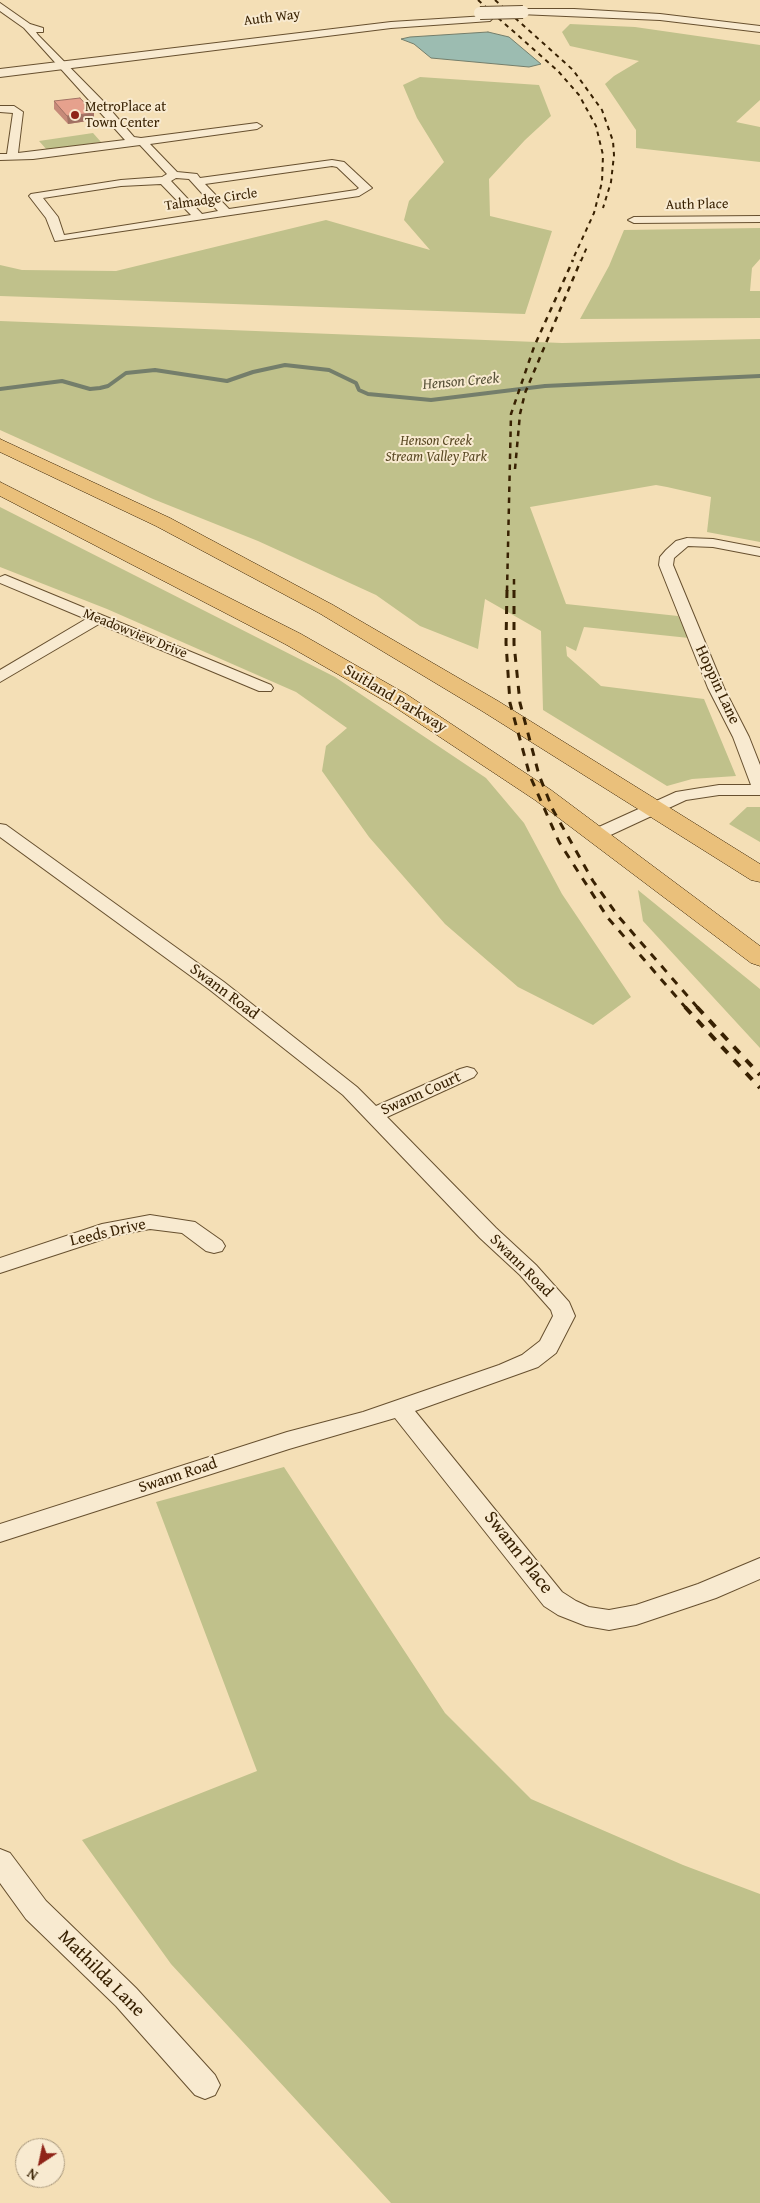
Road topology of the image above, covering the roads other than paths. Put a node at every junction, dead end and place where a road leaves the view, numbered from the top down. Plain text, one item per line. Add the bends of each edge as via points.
1 (0, 6) edge
2 (526, 15) junction
3 (483, 16) joint
4 (27, 26) junction
5 (760, 29) edge
6 (760, 36) edge
7 (65, 64) junction
8 (0, 66) edge
9 (0, 73) edge
10 (0, 109) edge
11 (107, 113) junction
12 (257, 126) dead end
13 (140, 131) dead end
14 (143, 142) junction
15 (0, 157) edge
16 (12, 157) junction
17 (170, 181) junction
18 (198, 183) junction
19 (226, 212) junction
20 (198, 216) junction
21 (760, 219) edge
22 (634, 220) dead end
23 (0, 445) edge
24 (0, 488) edge
25 (760, 552) edge
26 (5, 580) dead end
27 (97, 619) junction
28 (0, 678) edge
29 (265, 688) dead end
30 (760, 788) edge
31 (656, 808) junction
32 (0, 829) edge
33 (596, 834) junction
34 (760, 875) edge
35 (760, 958) edge
36 (467, 1073) dead end
37 (374, 1115) junction
38 (214, 1246) dead end
39 (0, 1266) edge
40 (399, 1407) junction
41 (0, 1534) edge
42 (760, 1568) edge
43 (0, 1862) edge
44 (205, 2085) dead end

1 - 4 street
2 - 3 street, Auth Way
2 - 5 street, Auth Way via 645,15
2 - 6 street, Auth Way via 630,20
3 - 7 street, Auth Way via 382,20
4 - 7 street
4 - 7 street via 42,32
7 - 8 street
7 - 9 street
7 - 11 street
7 - 11 street via 122,113
10 - 16 street via 10,108 18,112
11 - 14 street via 130,139
12 - 14 street
13 - 14 street via 146,137
14 - 16 street
14 - 17 street
15 - 16 street
17 - 18 street via 193,176
17 - 20 street
17 - 20 street, Talmadge Circle via 120,183 35,196 52,217 59,239
18 - 19 street
18 - 19 street, Talmadge Circle via 332,163 340,164 366,188 359,193
19 - 20 street, Talmadge Circle
21 - 22 street, Auth Place
23 - 31 highway via 163,522 326,609
24 - 33 highway, Suitland Parkway via 344,668 485,755
25 - 30 street, Hoppin Lane via 697,541 681,544 667,557 666,565
26 - 27 street, Meadowview Drive
27 - 28 street
27 - 29 street, Meadowview Drive
30 - 31 street via 693,793
31 - 33 street
31 - 34 highway
32 - 37 street, Swann Road via 216,986 350,1091
33 - 35 highway, Suitland Parkway
36 - 37 street, Swann Court
37 - 40 street, Swann Road via 528,1270 561,1306 564,1316 548,1347 530,1362
38 - 39 street, Leeds Drive via 188,1228 150,1222 110,1229
40 - 41 street, Swann Road
40 - 42 street, Swann Place via 553,1598 567,1608 608,1620 636,1616
43 - 44 street, Mathilda Lane via 36,1910 126,1997

